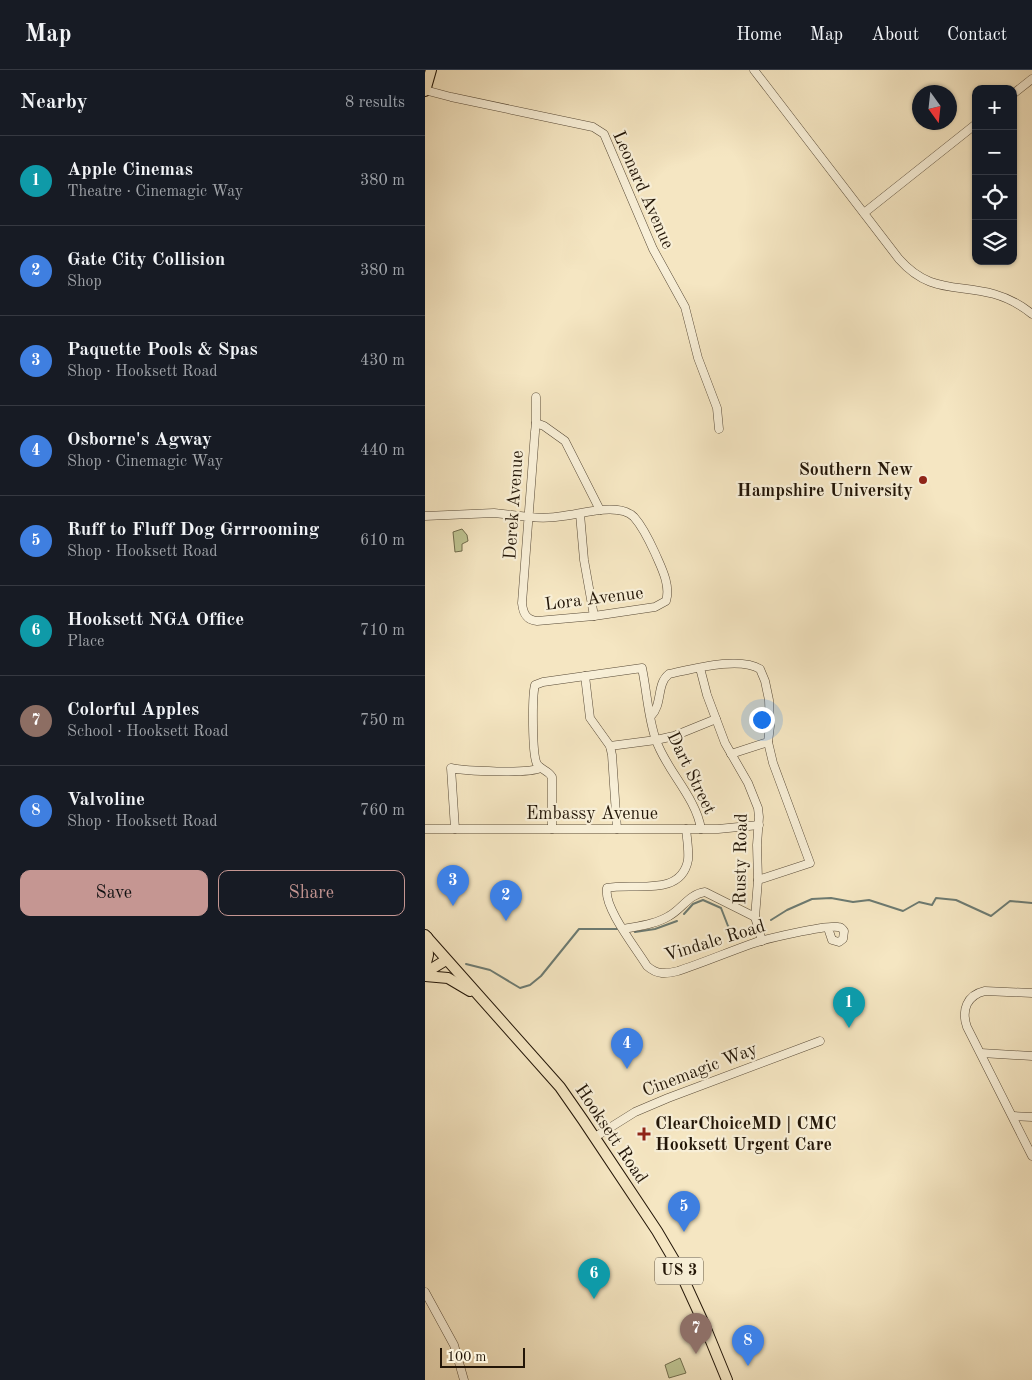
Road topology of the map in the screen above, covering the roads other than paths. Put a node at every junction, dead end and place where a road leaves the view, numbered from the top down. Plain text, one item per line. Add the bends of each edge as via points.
1 (431, 70) edge
2 (754, 70) edge
3 (1032, 79) edge
4 (425, 90) edge
5 (1017, 91) edge
6 (972, 127) edge
7 (864, 213) junction
8 (1032, 314) edge
9 (536, 397) dead end
10 (536, 423) junction
11 (719, 429) dead end
12 (600, 510) junction
13 (580, 514) junction
14 (425, 516) edge
15 (529, 517) junction
16 (525, 616) joint
17 (593, 616) junction
18 (700, 668) junction
19 (585, 676) junction
20 (651, 716) junction
21 (716, 719) junction
22 (656, 740) junction
23 (769, 742) junction
24 (610, 746) junction
25 (731, 754) junction
26 (541, 768) junction
27 (759, 825) junction
28 (455, 828) junction
29 (425, 829) edge
30 (552, 829) junction
31 (617, 829) junction
32 (686, 829) junction
33 (701, 829) junction
34 (758, 880) junction
35 (755, 917) junction
36 (828, 928) dead end
37 (624, 929) junction
38 (426, 936) edge
39 (762, 941) junction
40 (447, 960) junction
41 (425, 966) edge
42 (425, 974) edge
43 (1032, 993) edge
44 (478, 994) junction
45 (820, 1041) dead end
46 (981, 1053) junction
47 (1032, 1056) edge
48 (1013, 1116) junction
49 (1032, 1117) edge
50 (595, 1136) junction
51 (1032, 1156) edge
52 (425, 1292) edge
53 (464, 1380) edge
54 (727, 1380) edge

1 - 4 main road
2 - 7 street
3 - 5 street
4 - 11 street, Leonard Avenue via 593,126 604,134 653,250 685,307 698,358 717,408
6 - 7 street
7 - 8 street via 899,259 922,279 1005,297
9 - 10 street, Derek Avenue
10 - 12 street via 565,441
10 - 15 street, Derek Avenue
12 - 13 street
12 - 17 street, Lora Avenue via 622,511 633,517 659,563 668,594 666,601 655,607
13 - 15 street
13 - 17 street
14 - 15 street via 494,513
15 - 16 street, Derek Avenue via 522,603
16 - 17 street, Lora Avenue via 537,622
18 - 20 street via 669,674 664,678 657,709
18 - 21 street, Rusty Road
18 - 23 street via 748,664 760,669 769,700
19 - 20 street, Dart Street via 642,668
19 - 24 street via 590,718
19 - 26 street via 535,685 534,745 536,761
20 - 22 street, Dart Street
21 - 22 street
21 - 25 street, Rusty Road
22 - 24 street
22 - 33 street, Dart Street
23 - 25 street
23 - 34 street via 773,762 810,863
24 - 31 street
25 - 27 street, Rusty Road via 756,801
26 - 28 street via 530,771 451,768
26 - 30 street via 552,777
27 - 33 street, Embassy Avenue
27 - 34 street, Rusty Road
28 - 29 street, Embassy Avenue
28 - 30 street, Embassy Avenue
30 - 31 street, Embassy Avenue
31 - 32 street, Embassy Avenue
32 - 33 street, Embassy Avenue
32 - 37 street, Vindale Road via 688,859 683,872 674,881 662,886 607,888 611,911
34 - 35 street, Rusty Road
35 - 37 street via 705,892 692,896 667,918
35 - 39 street, Rusty Road
36 - 39 street, Vindale Road
37 - 39 street, Vindale Road via 647,966 652,971 665,974
38 - 40 main road, Hooksett Road / US 3
38 - 41 main road via 428,955
40 - 42 main road
40 - 44 main road, Hooksett Road / US 3
42 - 44 main road via 448,978
43 - 46 street via 985,991 972,996 964,1015
44 - 50 main road, Hooksett Road / US 3 via 560,1087
45 - 50 street, Cinemagic Way via 668,1098 635,1112
46 - 47 street
46 - 48 street
48 - 49 street
48 - 51 street
50 - 54 main road, Hooksett Road / US 3 via 677,1265
52 - 53 street via 454,1345

